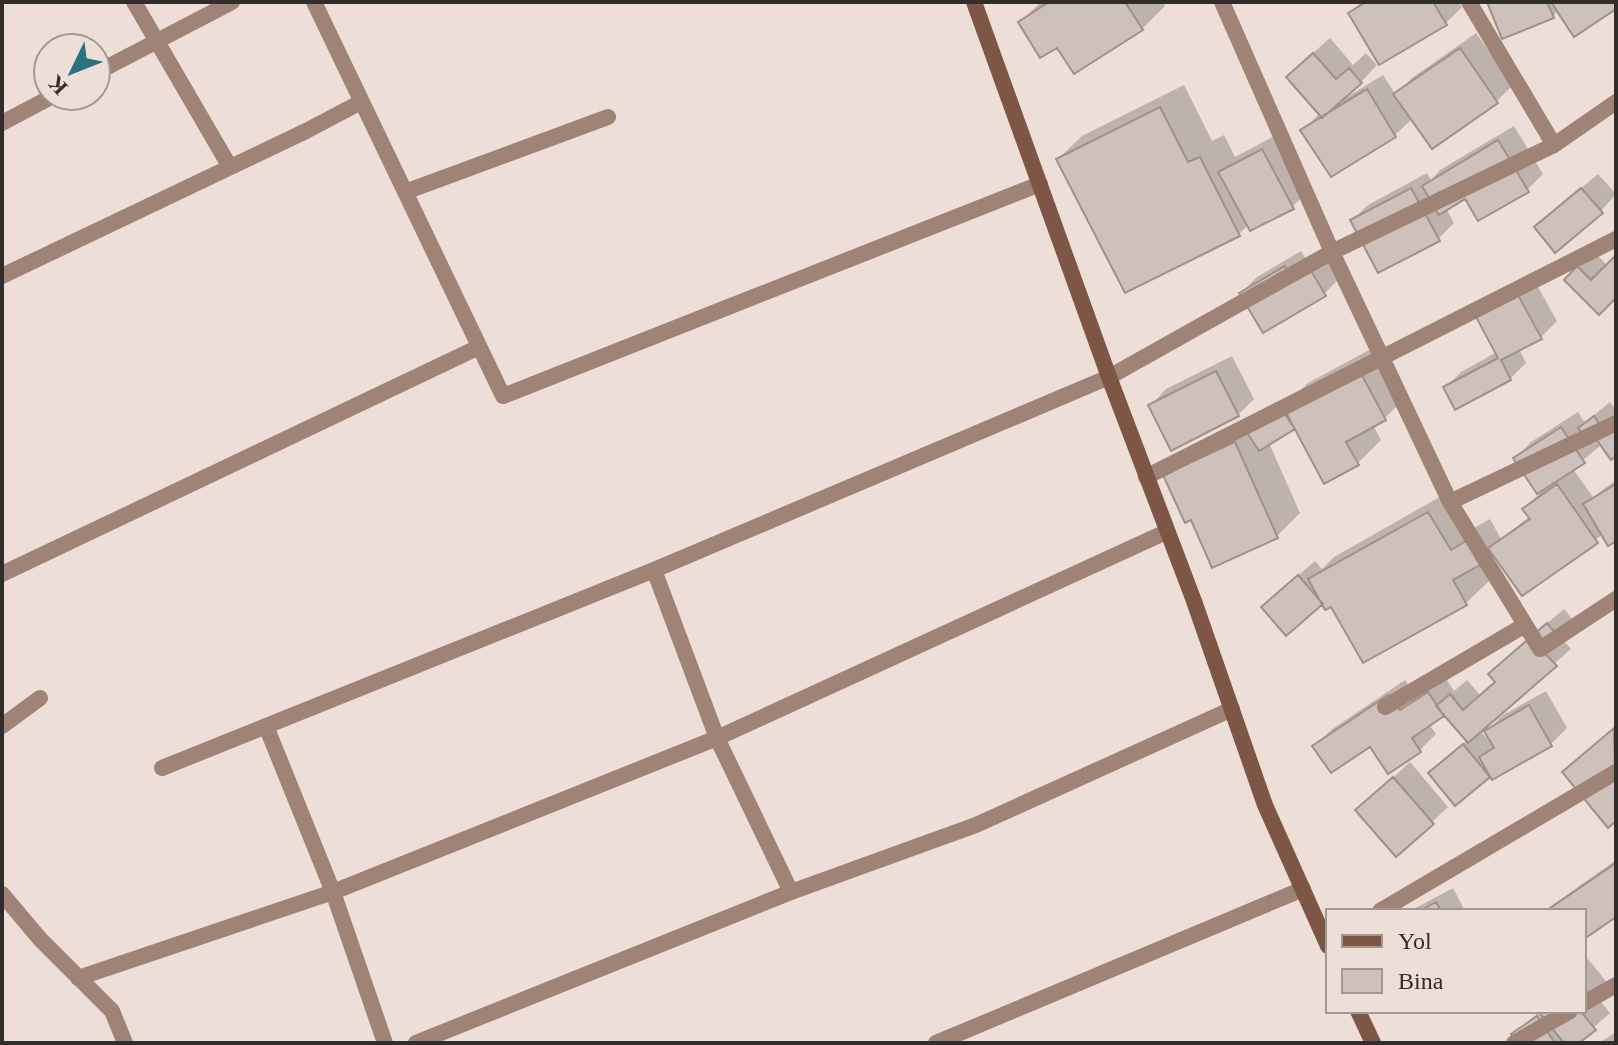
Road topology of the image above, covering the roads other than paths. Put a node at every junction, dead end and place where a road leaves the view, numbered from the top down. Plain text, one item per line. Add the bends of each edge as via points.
1 (134, 2) edge
2 (232, 2) edge
3 (314, 2) edge
4 (974, 2) edge
5 (1222, 2) edge
6 (1469, 2) edge
7 (158, 40) junction
8 (112, 64) edge
9 (361, 102) junction
10 (1616, 102) edge
11 (32, 107) edge
12 (608, 117) dead end
13 (2, 123) edge
14 (1554, 145) junction
15 (230, 167) junction
16 (1040, 184) junction
17 (405, 192) junction
18 (1616, 239) edge
19 (1332, 252) junction
20 (2, 276) edge
21 (479, 347) junction
22 (1382, 357) junction
23 (1109, 377) junction
24 (1616, 423) edge
25 (1146, 477) junction
26 (1450, 502) junction
27 (1166, 532) junction
28 (654, 570) junction
29 (2, 574) edge
30 (1616, 599) edge
31 (1525, 625) junction
32 (40, 698) dead end
33 (1385, 707) dead end
34 (1232, 709) junction
35 (2, 726) edge
36 (266, 726) junction
37 (717, 738) junction
38 (162, 768) dead end
39 (1616, 772) edge
40 (1303, 889) junction
41 (333, 892) junction
42 (791, 892) junction
43 (2, 894) edge
44 (1383, 909) edge
45 (1326, 941) edge
46 (78, 978) junction
47 (1616, 985) edge
48 (1586, 1002) edge
49 (1359, 1013) edge
50 (1566, 1013) edge
51 (125, 1043) edge
52 (385, 1043) edge
53 (416, 1043) edge
54 (936, 1043) edge
55 (1373, 1043) edge
56 (1514, 1043) edge

1 - 7 street
2 - 7 street
3 - 9 street
4 - 16 main road
5 - 19 street
6 - 14 street
7 - 8 street
7 - 15 street
9 - 15 street
9 - 17 street
10 - 14 street
11 - 13 street
12 - 17 street
14 - 19 street
15 - 20 street
16 - 21 street via 503,396
16 - 23 main road
17 - 21 street
18 - 22 street
19 - 22 street
19 - 23 street
21 - 29 street
22 - 25 street
22 - 26 street
23 - 25 main road
23 - 28 street
24 - 26 street
25 - 27 main road
26 - 31 street
27 - 34 main road
27 - 37 street
28 - 36 street
28 - 37 street
30 - 31 street via 1540,649
31 - 33 street
32 - 35 street
34 - 40 main road via 1265,805
34 - 42 street via 976,825
36 - 38 street
36 - 41 street
37 - 41 street
37 - 42 street
39 - 44 street
40 - 45 main road
40 - 54 street
41 - 46 street
41 - 52 street
42 - 53 street
43 - 46 street
46 - 51 street via 112,1011
47 - 48 street
49 - 55 main road
50 - 56 street

